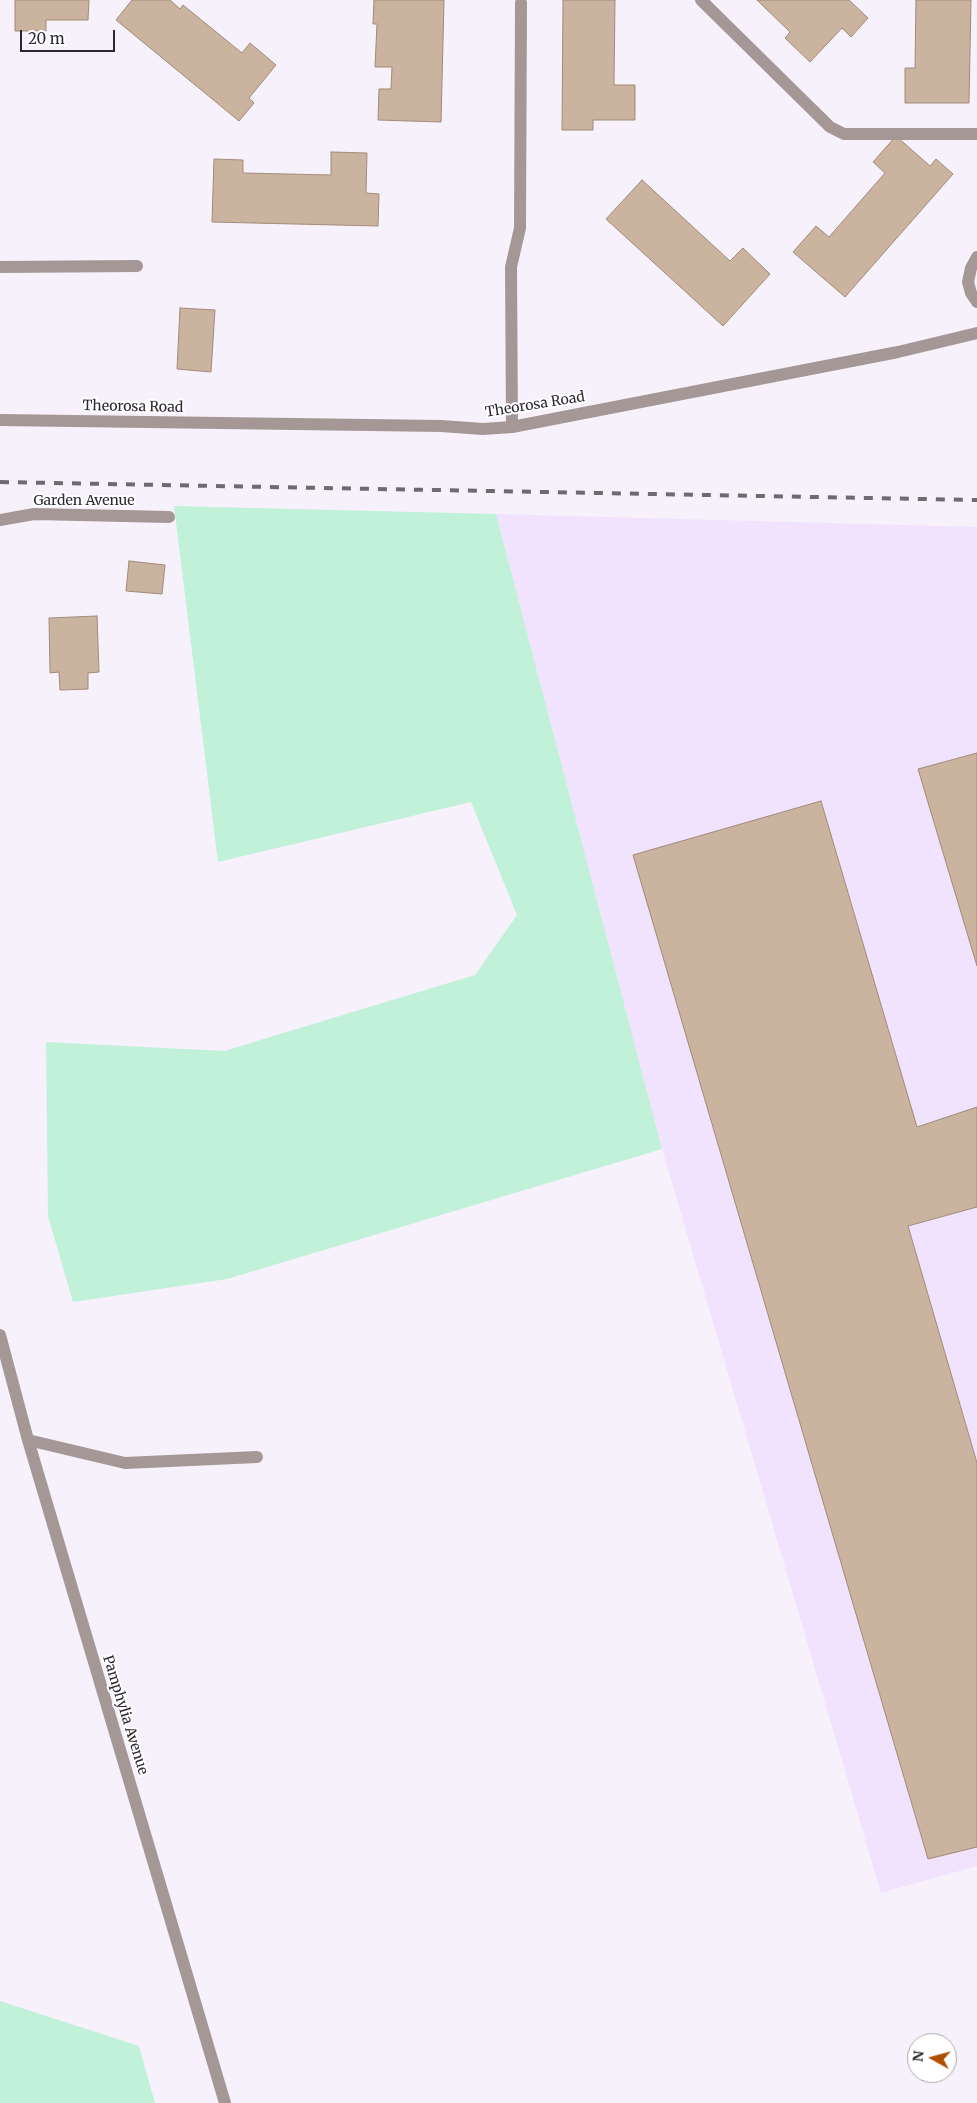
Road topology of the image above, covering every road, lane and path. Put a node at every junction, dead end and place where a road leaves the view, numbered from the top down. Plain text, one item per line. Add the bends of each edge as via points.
1 (700, 0) edge
2 (521, 3) dead end
3 (977, 134) edge
4 (977, 257) edge
5 (137, 266) dead end
6 (0, 267) edge
7 (977, 302) edge
8 (977, 333) edge
9 (0, 420) edge
10 (512, 427) junction
11 (169, 517) dead end
12 (0, 520) edge
13 (0, 1335) edge
14 (28, 1440) junction
15 (257, 1457) dead end
16 (225, 2103) edge

1 - 3 street via 830,127 844,134
2 - 10 street via 520,228 510,267
4 - 7 street via 968,282 970,293
5 - 6 street
8 - 10 street, Theorosa Road via 898,352
9 - 10 street, Theorosa Road
11 - 12 street, Garden Avenue via 34,514
13 - 14 street, Pamphylia Avenue
14 - 15 street via 125,1463
14 - 16 street, Pamphylia Avenue

